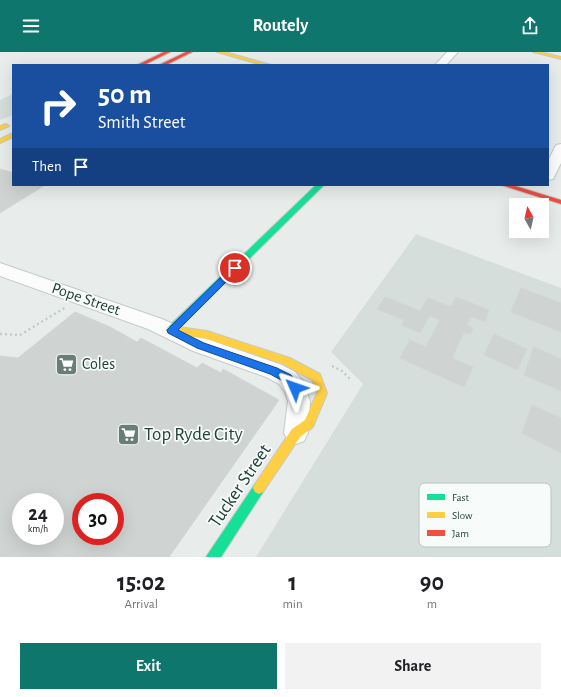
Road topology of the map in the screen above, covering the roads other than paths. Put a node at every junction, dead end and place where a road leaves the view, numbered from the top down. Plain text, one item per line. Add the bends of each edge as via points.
1 (168, 52) edge
2 (190, 52) edge
3 (219, 52) edge
4 (453, 52) edge
5 (535, 52) edge
6 (561, 58) edge
7 (142, 64) edge
8 (164, 64) edge
9 (264, 64) edge
10 (441, 64) edge
11 (12, 135) edge
12 (0, 141) edge
13 (561, 148) edge
14 (549, 174) edge
15 (319, 186) edge
16 (512, 186) edge
17 (541, 190) edge
18 (561, 202) edge
19 (0, 270) edge
20 (171, 330) junction
21 (296, 433) joint
22 (213, 557) edge

1 - 7 main road
2 - 8 main road
3 - 9 main road
4 - 10 street
5 - 6 main road
11 - 12 main road
13 - 14 street
15 - 20 main road
16 - 17 main road
17 - 18 main road
19 - 20 street, Pope Street
20 - 21 street, Pope Street via 200,345 287,378 295,388 299,401
21 - 22 main road, Tucker Street

